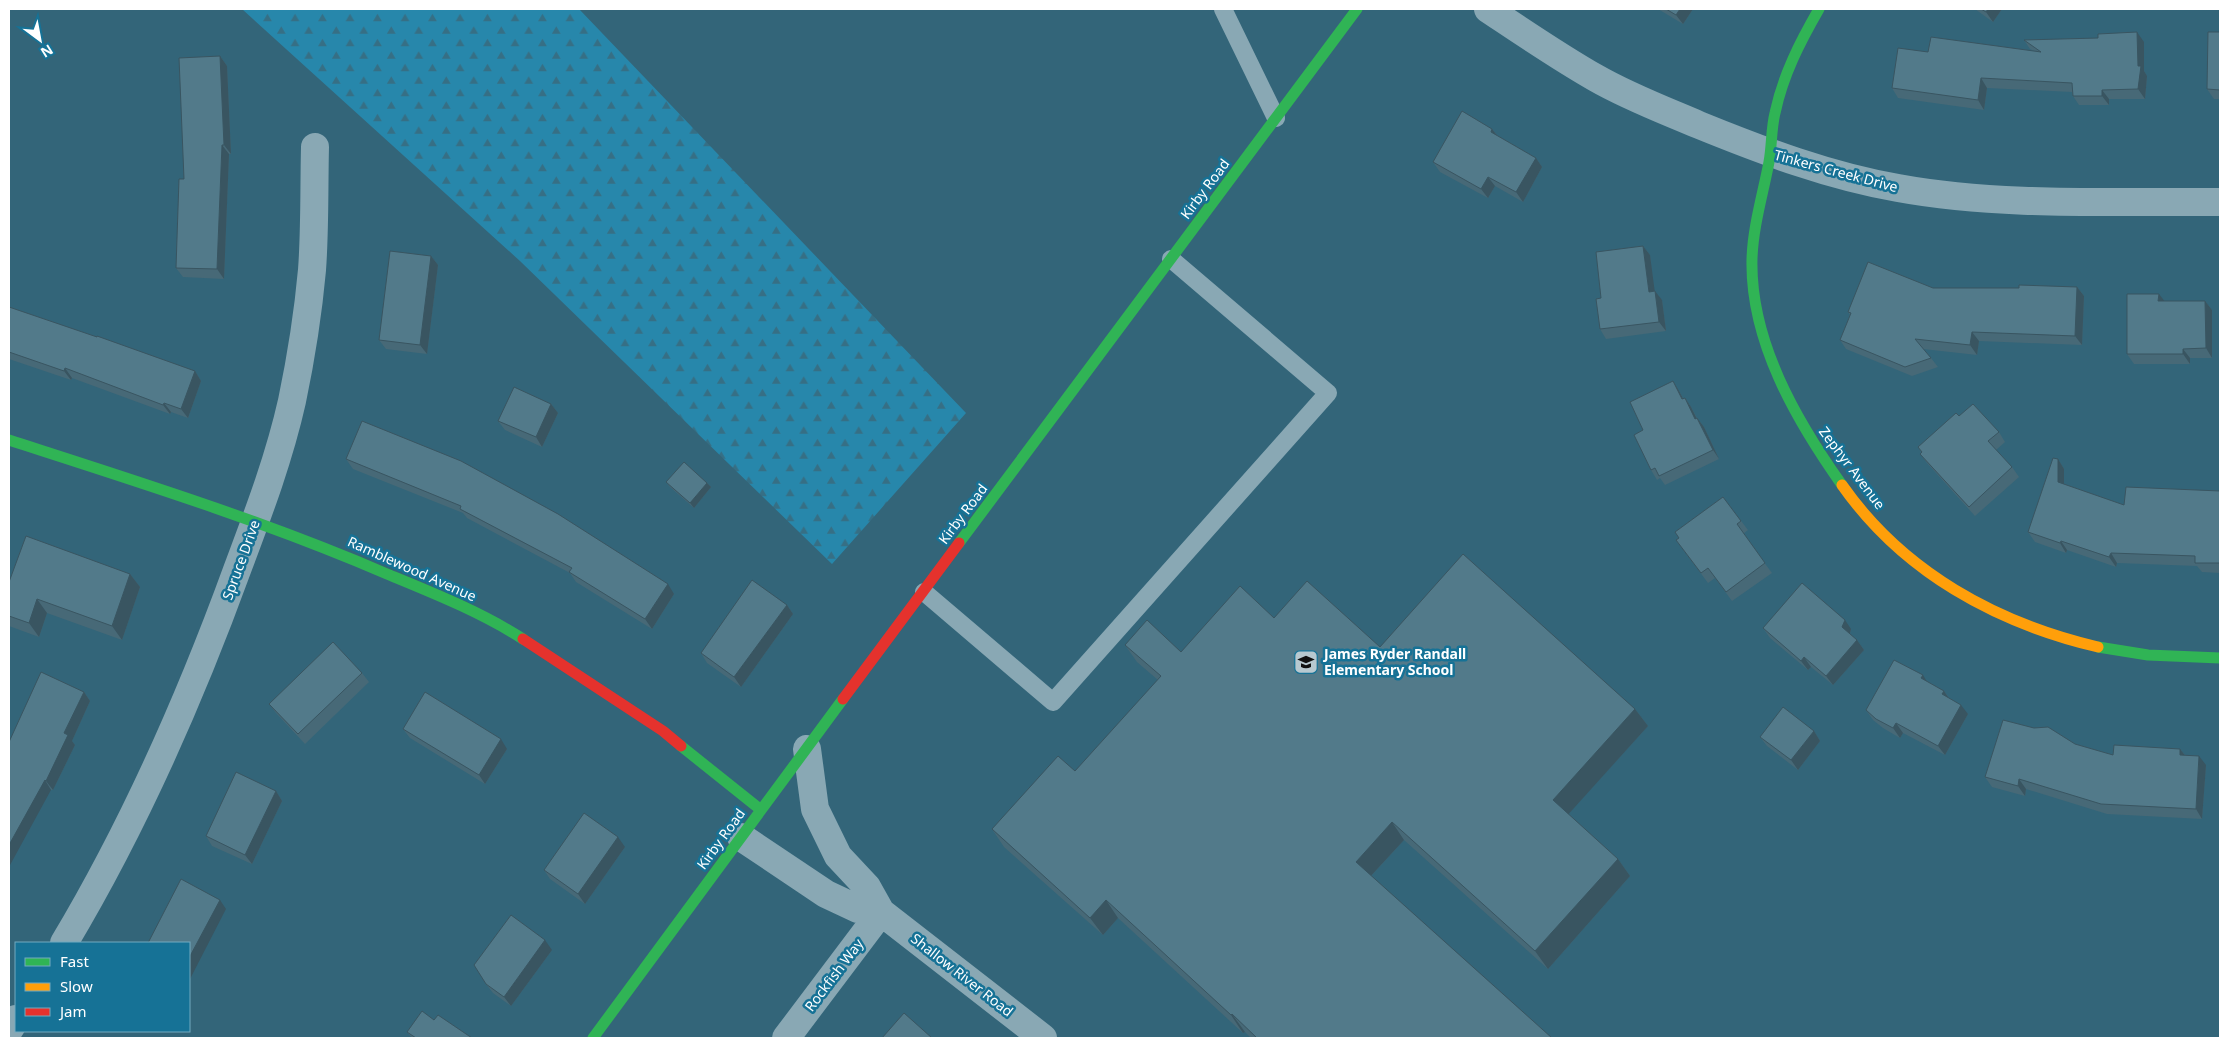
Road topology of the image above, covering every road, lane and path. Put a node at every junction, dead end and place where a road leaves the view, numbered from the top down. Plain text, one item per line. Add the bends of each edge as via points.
1 (1223, 9) edge
2 (1358, 9) edge
3 (1488, 9) edge
4 (1819, 9) edge
5 (1276, 118) junction
6 (315, 147) dead end
7 (1770, 154) junction
8 (2220, 202) edge
9 (1171, 259) junction
10 (9, 440) edge
11 (255, 522) junction
12 (924, 592) junction
13 (2220, 658) edge
14 (807, 749) junction
15 (761, 810) junction
16 (741, 837) junction
17 (881, 912) junction
18 (65, 942) edge
19 (594, 1038) edge
20 (786, 1038) edge
21 (1043, 1038) edge

1 - 5 lane
2 - 5 street, Kirby Road
3 - 7 street, Tinkers Creek Drive via 1598,79 1639,100
4 - 7 street, Zephyr Avenue via 1790,64 1775,109
5 - 9 street, Kirby Road
6 - 11 street, Spruce Drive via 312,270 300,359 278,456
7 - 8 street, Tinkers Creek Drive via 1849,177 1941,194 2052,201
7 - 13 street, Zephyr Avenue via 1755,225 1752,257 1754,291 1762,326 1776,369 1813,443 1866,514 1905,554 1937,580 2011,619 2094,646 2159,657
9 - 12 street, Kirby Road
9 - 12 lane via 1328,393 1053,702
10 - 11 street, Ramblewood Avenue
11 - 15 street, Ramblewood Avenue via 388,573 513,633 663,731
11 - 18 street, Spruce Drive via 213,637 162,756 90,899
12 - 14 street, Kirby Road
14 - 15 street, Kirby Road
14 - 17 street, Shallow River Road via 815,809 838,856 867,887
15 - 16 street, Kirby Road
16 - 17 street, Shallow River Road via 826,894 858,909
16 - 19 street, Kirby Road
17 - 20 street, Rockfish Way
17 - 21 street, Shallow River Road

